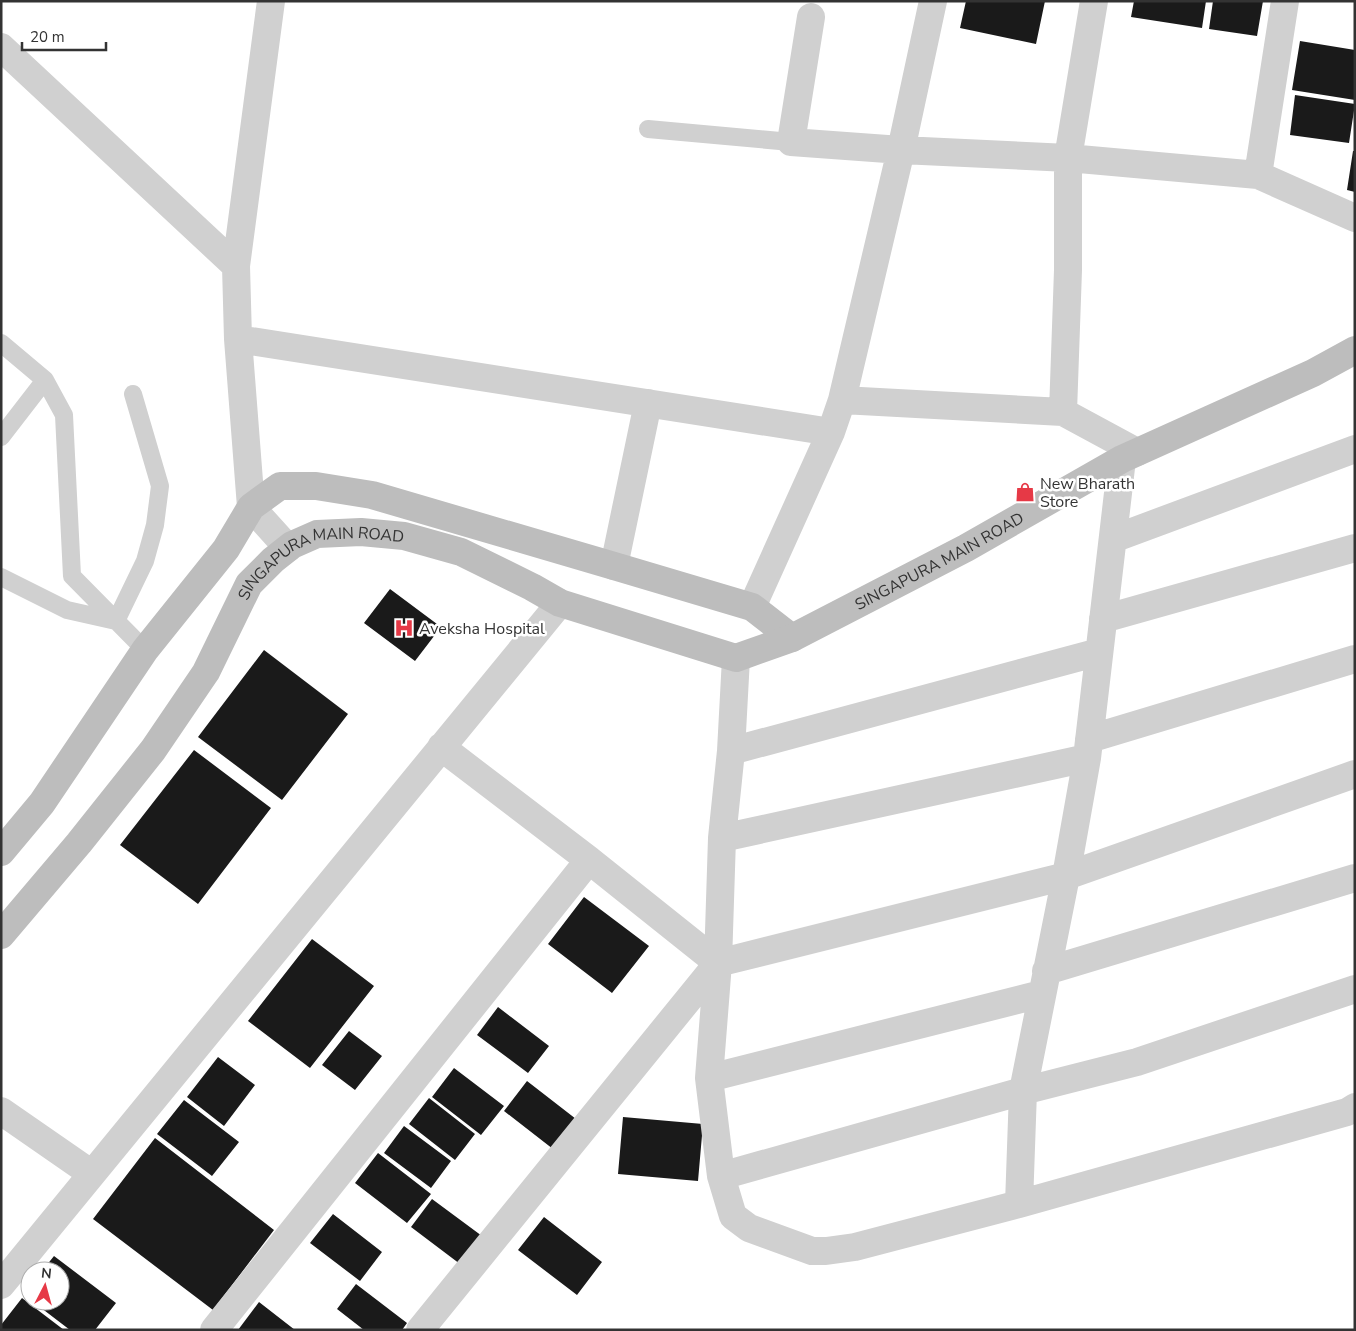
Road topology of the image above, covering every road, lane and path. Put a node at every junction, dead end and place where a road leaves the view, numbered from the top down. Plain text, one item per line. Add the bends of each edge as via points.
1 (271, 1) edge
2 (933, 1) edge
3 (1094, 1) edge
4 (1285, 1) edge
5 (811, 18) dead end
6 (1, 47) edge
7 (648, 130) dead end
8 (791, 142) junction
9 (901, 150) junction
10 (1068, 158) junction
11 (1258, 175) junction
12 (1355, 218) edge
13 (236, 266) junction
14 (238, 339) junction
15 (1, 343) edge
16 (1355, 350) edge
17 (44, 380) junction
18 (133, 394) dead end
19 (842, 400) junction
20 (648, 403) junction
21 (1062, 412) junction
22 (831, 432) junction
23 (1, 437) edge
24 (1355, 449) edge
25 (1130, 456) junction
26 (251, 508) junction
27 (1112, 540) junction
28 (288, 548) junction
29 (1355, 548) edge
30 (614, 566) junction
31 (1, 577) edge
32 (560, 603) junction
33 (752, 607) junction
34 (1103, 619) junction
35 (116, 621) junction
36 (792, 638) junction
37 (146, 650) junction
38 (1099, 652) junction
39 (736, 658) junction
40 (1355, 659) edge
41 (441, 747) junction
42 (1088, 749) junction
43 (731, 751) junction
44 (1355, 774) edge
45 (722, 838) junction
46 (1, 852) edge
47 (588, 860) junction
48 (1066, 876) junction
49 (1355, 878) edge
50 (1, 935) edge
51 (718, 963) junction
52 (1044, 983) junction
53 (1355, 989) edge
54 (709, 1078) junction
55 (1023, 1092) junction
56 (1355, 1107) edge
57 (1, 1110) edge
58 (92, 1174) junction
59 (721, 1176) junction
60 (1019, 1204) junction
61 (4, 1276) edge
62 (214, 1330) edge
63 (420, 1330) edge

1 - 13 street
2 - 9 street
3 - 10 street
4 - 11 street
5 - 8 street
6 - 13 street
7 - 8 lane
8 - 9 street
9 - 10 street
9 - 19 street
10 - 11 street
10 - 21 street via 1068,270
11 - 12 street
13 - 14 street
14 - 20 street
14 - 26 street
15 - 17 lane
16 - 25 street, SINGAPURA MAIN ROAD via 1313,373
17 - 23 lane
17 - 35 lane via 64,415 72,576
18 - 35 lane via 160,486 155,525 145,561
19 - 21 street
19 - 22 street
20 - 22 street
20 - 30 street
21 - 25 street
22 - 33 street
24 - 27 street
25 - 27 street
25 - 36 street, SINGAPURA MAIN ROAD via 966,548
26 - 28 street
26 - 30 street, SINGAPURA MAIN ROAD via 280,486 316,486 372,495
26 - 37 street, SINGAPURA MAIN ROAD via 226,548
27 - 34 street
28 - 32 street, SINGAPURA MAIN ROAD via 317,534 361,532 404,536 461,552
28 - 50 street, SINGAPURA MAIN ROAD via 249,584 206,672 153,750
29 - 34 street
30 - 33 street, SINGAPURA MAIN ROAD
31 - 35 lane via 67,610
32 - 39 street, SINGAPURA MAIN ROAD
32 - 41 street
33 - 36 street, SINGAPURA MAIN ROAD
34 - 38 street
35 - 37 lane
36 - 39 street, SINGAPURA MAIN ROAD
37 - 46 street, SINGAPURA MAIN ROAD via 42,803
38 - 42 street
38 - 43 street
39 - 43 street
40 - 42 street
41 - 47 street
41 - 58 street
42 - 45 street
42 - 48 street
43 - 45 street
44 - 48 street
45 - 51 street
47 - 51 street
47 - 62 street
48 - 51 street
48 - 52 street
49 - 52 street
51 - 54 street
51 - 63 street
52 - 54 street
52 - 55 street
53 - 55 street via 1137,1062
54 - 59 street
55 - 59 street
55 - 60 street
56 - 60 street via 1347,1112
57 - 58 street
58 - 61 street
59 - 60 street via 733,1216 749,1228 812,1250 855,1247

